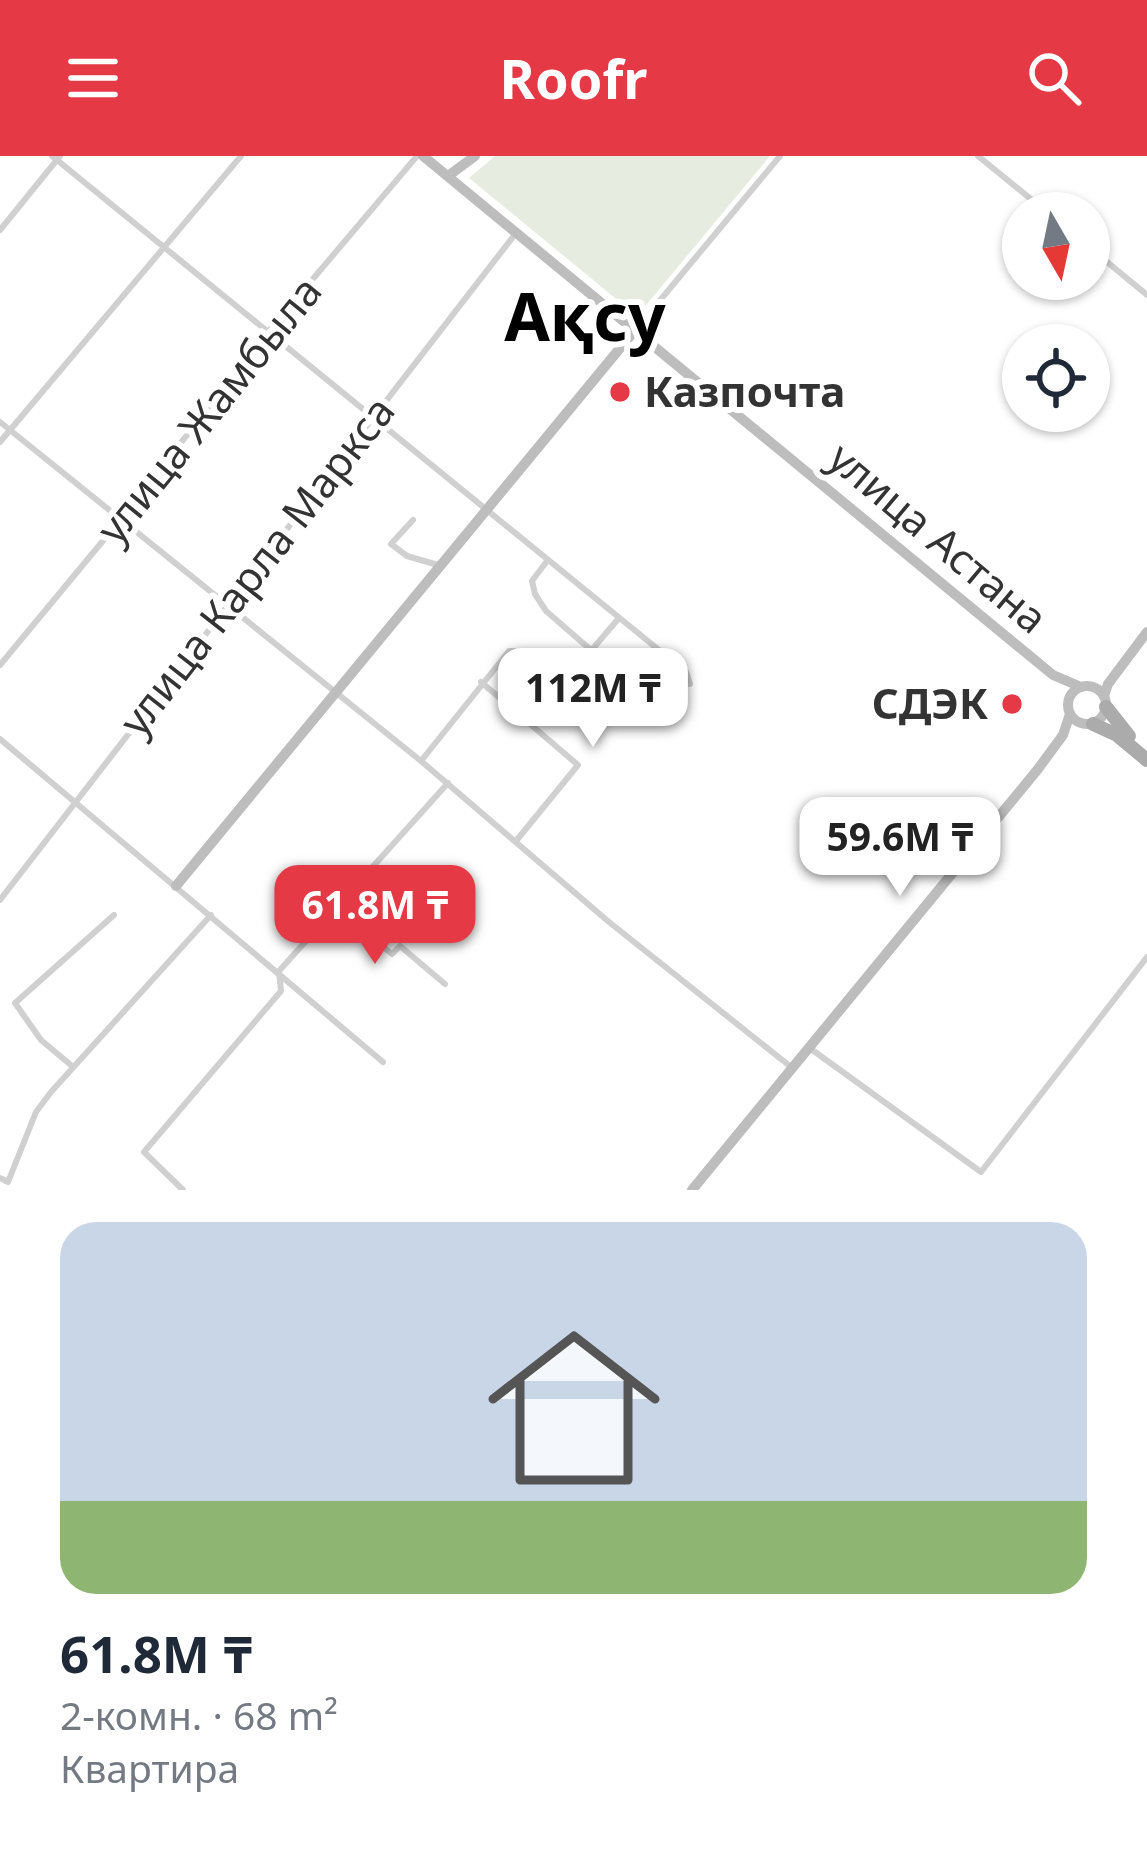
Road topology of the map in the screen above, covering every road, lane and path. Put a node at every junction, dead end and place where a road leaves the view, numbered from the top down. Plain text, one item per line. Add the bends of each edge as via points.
1 (241, 156) edge
2 (420, 156) edge
3 (475, 156) edge
4 (781, 156) edge
5 (978, 156) edge
6 (56, 157) edge
7 (448, 176) junction
8 (1022, 192) edge
9 (0, 230) edge
10 (515, 233) junction
11 (166, 249) junction
12 (1110, 264) edge
13 (1147, 295) edge
14 (635, 330) junction
15 (268, 332) junction
16 (371, 418) junction
17 (0, 422) edge
18 (10, 430) junction
19 (0, 442) edge
20 (488, 512) junction
21 (121, 519) junction
22 (412, 520) dead end
23 (548, 560) junction
24 (441, 566) junction
25 (228, 608) junction
26 (619, 618) junction
27 (1147, 632) edge
28 (591, 650) junction
29 (0, 664) edge
30 (1053, 675) junction
31 (481, 682) junction
32 (690, 684) dead end
33 (1087, 687) junction
34 (336, 692) junction
35 (1106, 696) junction
36 (1069, 707) junction
37 (1088, 724) junction
38 (1063, 735) junction
39 (0, 739) edge
40 (1147, 750) edge
41 (1147, 760) edge
42 (421, 761) junction
43 (448, 784) junction
44 (74, 801) junction
45 (516, 841) junction
46 (176, 886) junction
47 (0, 900) edge
48 (336, 908) junction
49 (114, 915) dead end
50 (212, 915) junction
51 (1147, 957) edge
52 (279, 971) junction
53 (445, 984) dead end
54 (808, 1046) junction
55 (383, 1062) dead end
56 (73, 1066) junction
57 (791, 1067) junction
58 (4, 1180) edge
59 (183, 1190) edge
60 (692, 1190) edge

1 - 11 street
2 - 7 street, улица Астана
2 - 15 street, улица Жамбыла
3 - 7 street
4 - 14 street
5 - 8 street
6 - 9 street
6 - 11 street
7 - 10 street, улица Астана
10 - 14 street, улица Астана
10 - 16 street, улица Карла Маркса
11 - 15 street
11 - 18 street
12 - 13 street
14 - 20 street
14 - 30 street, улица Астана
15 - 16 street
15 - 21 street, улица Жамбыла
16 - 20 street
16 - 25 street, улица Карла Маркса
17 - 18 street
18 - 19 street
18 - 21 street
20 - 23 street
20 - 24 street
21 - 25 street
21 - 29 street, улица Жамбыла
22 - 24 street via 391,544
23 - 26 street
23 - 28 street via 532,581 538,600
24 - 34 street
25 - 34 street
25 - 44 street, улица Карла Маркса
26 - 28 street
26 - 32 street via 686,671
27 - 35 street
28 - 31 street via 556,691 514,651
30 - 33 street
30 - 36 street
31 - 42 street
31 - 45 street via 578,765
33 - 35 street
33 - 36 street
34 - 42 street
34 - 46 street
35 - 37 street
35 - 40 main road via 1122,730
36 - 37 street
36 - 38 street
37 - 38 street
37 - 41 main road
38 - 54 street
39 - 44 street
42 - 43 street
43 - 45 street
43 - 48 street
44 - 46 street
44 - 47 street, улица Карла Маркса
45 - 57 street
46 - 50 street
48 - 52 street
48 - 53 street
49 - 56 street via 15,1003 40,1040
50 - 52 street
50 - 56 street
51 - 54 street via 981,1172
52 - 55 street
52 - 59 street via 281,991 144,1152
54 - 57 street
56 - 58 street via 36,1112
57 - 60 street

